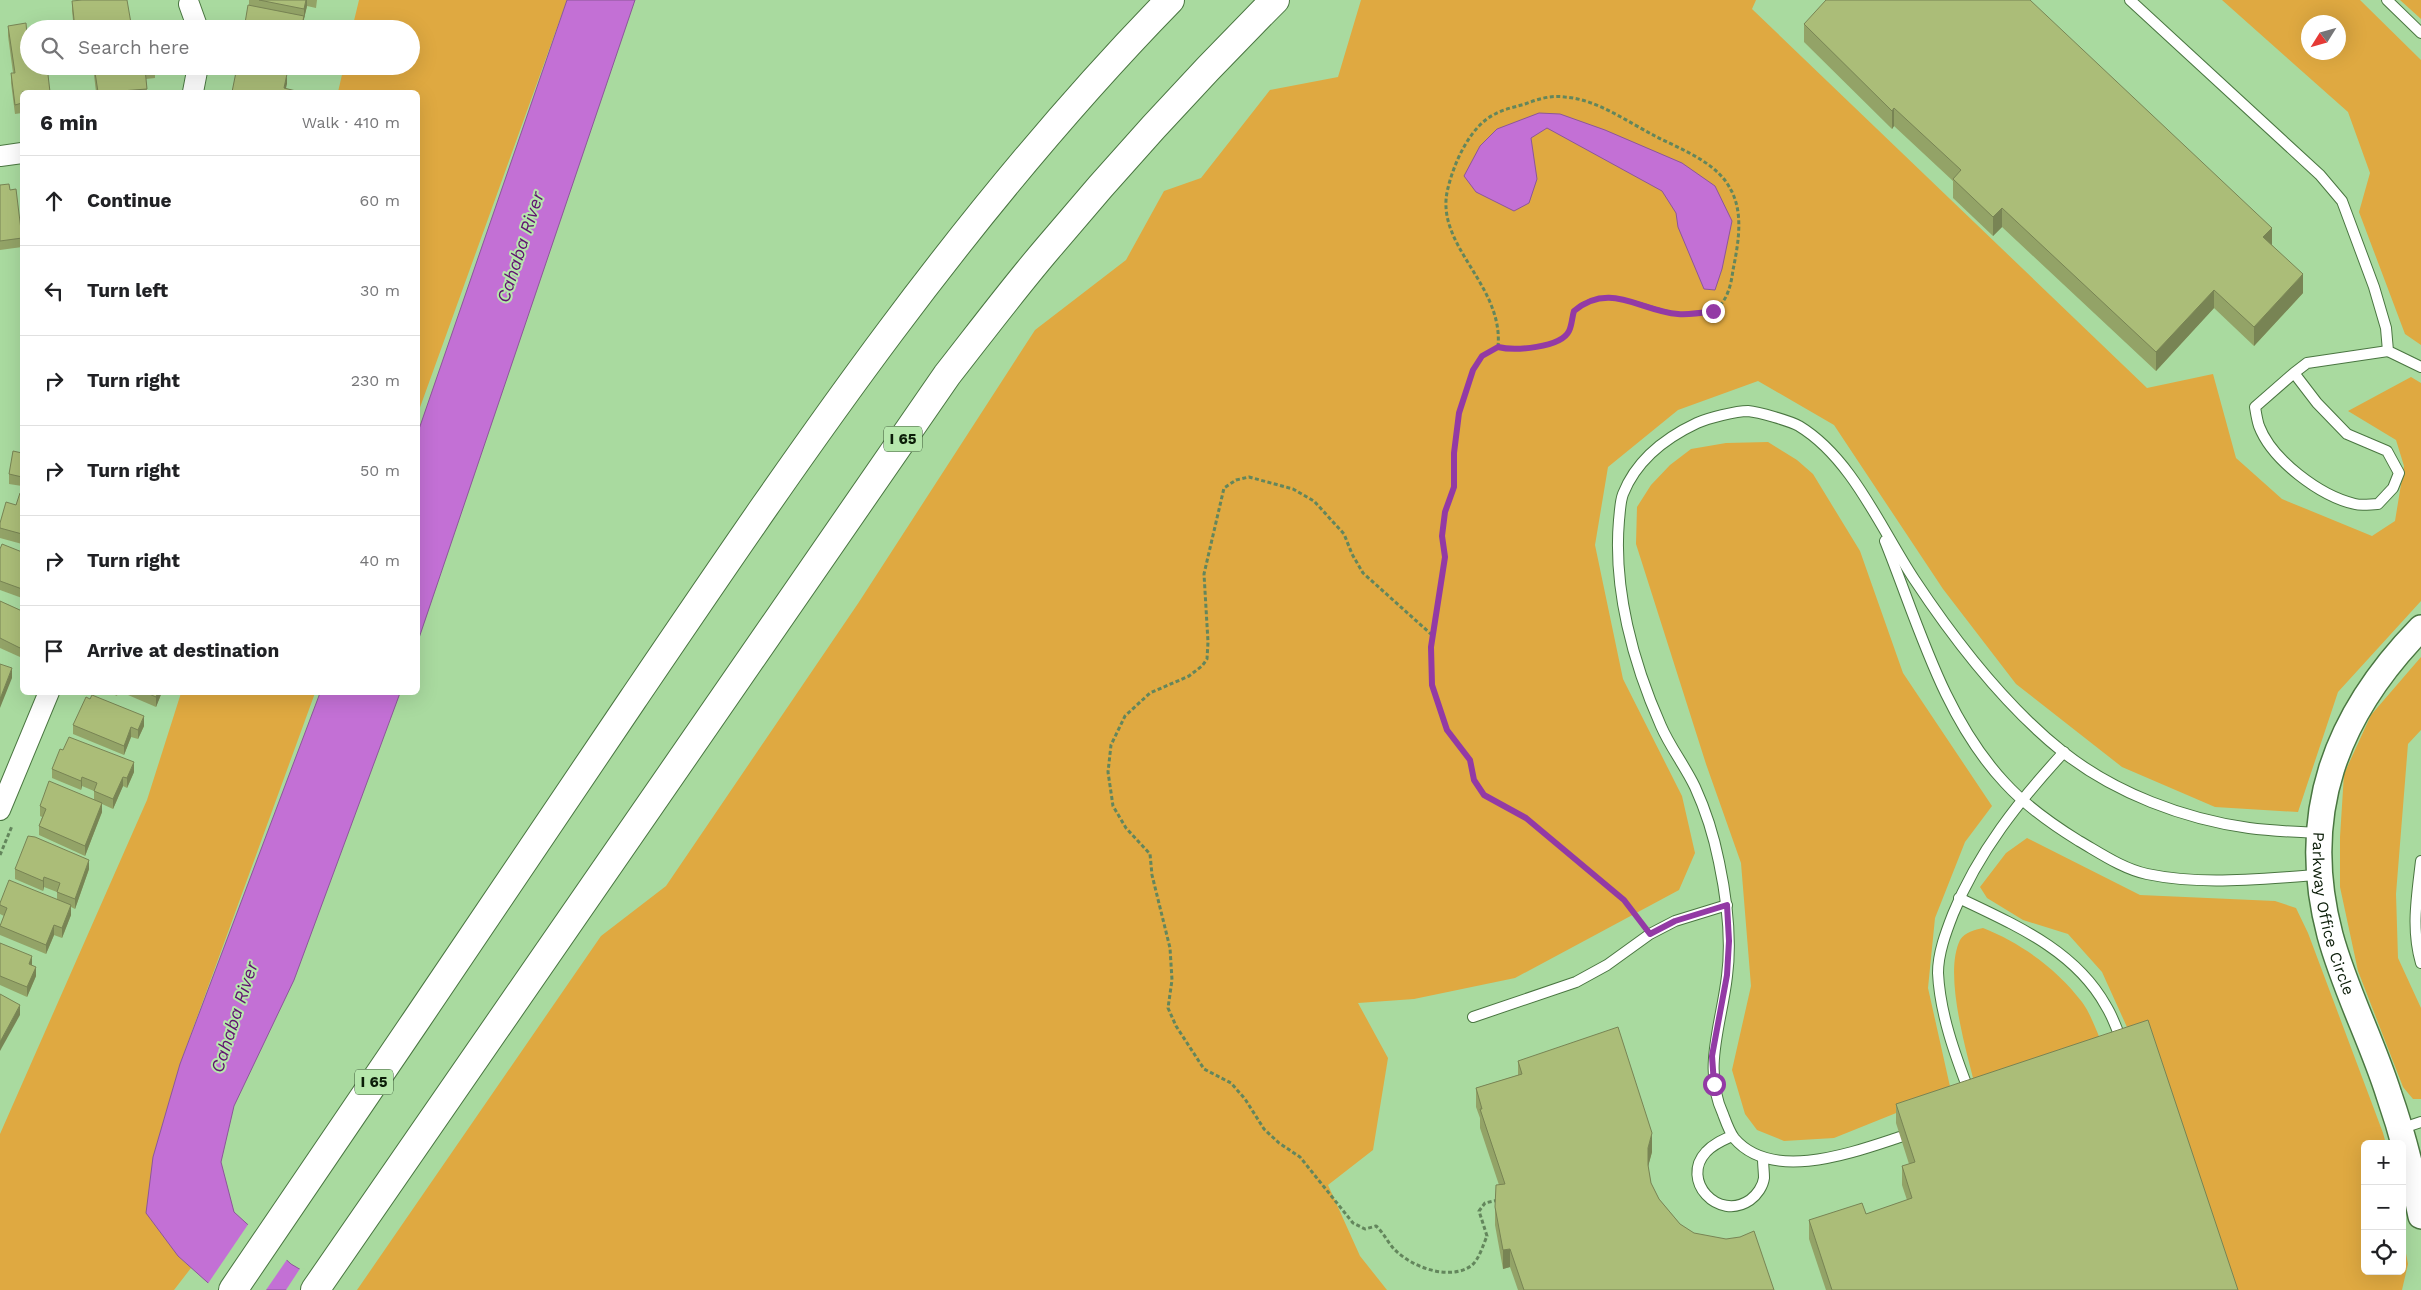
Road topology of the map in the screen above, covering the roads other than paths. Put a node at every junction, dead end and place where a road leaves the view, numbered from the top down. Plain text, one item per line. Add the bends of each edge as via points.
1 (1170, 0) edge
2 (1275, 0) edge
3 (2130, 0) edge
4 (2387, 0) edge
5 (189, 4) dead end
6 (195, 20) edge
7 (2421, 33) edge
8 (196, 75) edge
9 (193, 90) edge
10 (20, 153) edge
11 (0, 156) edge
12 (2388, 351) junction
13 (2421, 367) edge
14 (2294, 373) junction
15 (1874, 515) junction
16 (2421, 628) edge
17 (48, 695) edge
18 (2064, 752) junction
19 (2021, 799) junction
20 (0, 810) edge
21 (2319, 833) junction
22 (2421, 861) edge
23 (2321, 875) junction
24 (1959, 898) junction
25 (1727, 905) junction
26 (2421, 963) edge
27 (1473, 1017) dead end
28 (2124, 1047) edge
29 (1972, 1098) edge
30 (2411, 1126) edge
31 (1732, 1136) junction
32 (1900, 1137) edge
33 (1763, 1158) junction
34 (2421, 1216) edge
35 (232, 1290) edge
36 (314, 1290) edge

1 - 35 highway, I 65 via 1029,154 874,350 761,510
2 - 36 highway, I 65 via 1125,158 1047,248 947,376
3 - 12 lane via 2320,175 2342,201 2374,287 2386,328
4 - 7 lane
5 - 6 street
8 - 9 street
10 - 11 street
12 - 13 lane
12 - 14 lane via 2307,363
14 - 14 lane via 2347,434 2386,451 2399,473 2393,488 2378,504 2356,504 2323,492 2298,474 2271,447 2258,425 2255,407
15 - 18 lane via 1915,581 1996,688
15 - 19 lane via 1938,677 1991,766
15 - 25 lane via 1843,464 1797,424 1748,411 1703,420 1674,435 1640,462 1621,498 1618,536 1622,598 1638,663 1661,728 1695,786 1709,822
16 - 21 street, Parkway Office Circle via 2386,666 2360,704 2332,761
17 - 20 street
18 - 19 lane
18 - 21 lane via 2108,781 2177,811 2249,828
19 - 23 lane via 2073,837 2145,874 2196,881
19 - 24 lane via 1994,836
21 - 23 street, Parkway Office Circle
22 - 26 lane via 2414,922
23 - 30 street, Parkway Office Circle via 2330,936
24 - 28 lane via 2019,927 2072,963 2107,1006
24 - 29 lane via 1944,935 1938,972 1946,1026
25 - 27 lane via 1675,921 1576,982
25 - 31 lane via 1727,975 1712,1056 1719,1106
30 - 34 street, Parkway Office Circle via 2410,1160
31 - 33 lane
31 - 33 lane via 1712,1146 1699,1163 1700,1184 1713,1202 1734,1207 1754,1198 1764,1179
32 - 33 lane via 1837,1157

